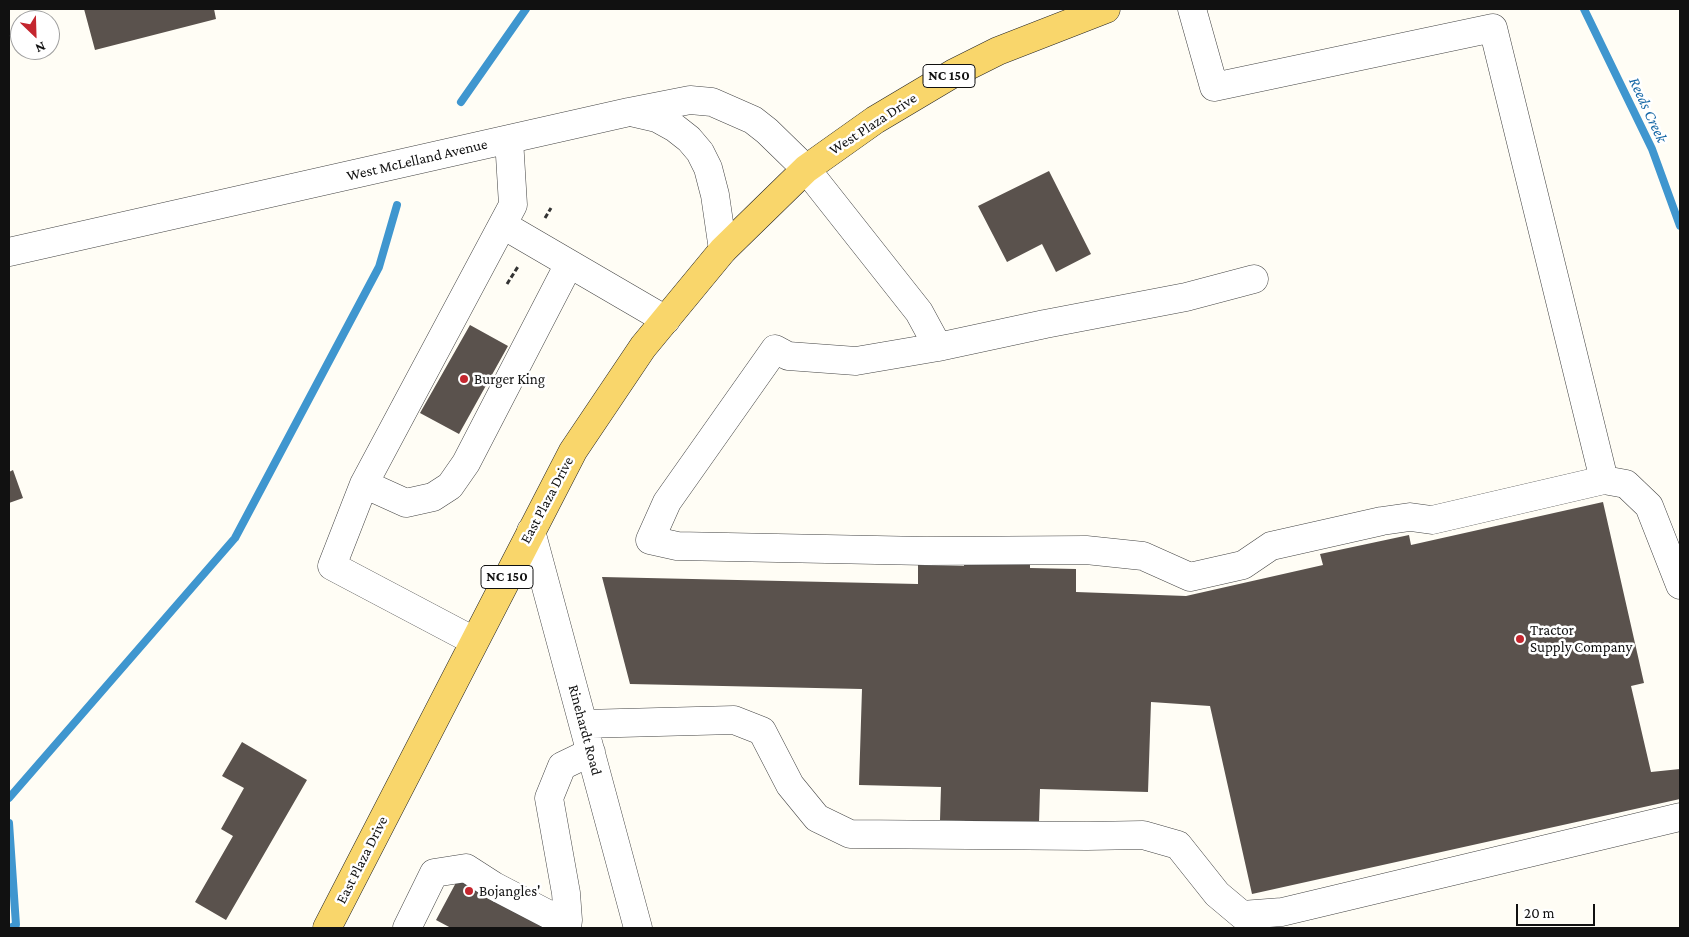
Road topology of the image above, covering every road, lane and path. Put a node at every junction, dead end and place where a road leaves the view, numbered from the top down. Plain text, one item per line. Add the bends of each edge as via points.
1 (1106, 9) edge
2 (1192, 9) edge
3 (629, 112) junction
4 (509, 139) junction
5 (806, 169) junction
6 (503, 225) junction
7 (724, 250) junction
8 (9, 252) edge
9 (569, 264) junction
10 (1254, 279) dead end
11 (666, 320) junction
12 (938, 347) junction
13 (1604, 480) junction
14 (364, 484) junction
15 (530, 531) junction
16 (1680, 585) edge
17 (474, 641) junction
18 (583, 724) junction
19 (591, 752) junction
20 (1680, 817) edge
21 (567, 926) edge
22 (327, 928) edge
23 (407, 928) edge
24 (638, 928) edge

1 - 5 main road, West Plaza Drive / NC 150 via 998,51 954,74 875,120
2 - 13 street via 1214,87 1493,28
3 - 4 street, West McLelland Avenue
3 - 5 street, West McLelland Avenue via 690,100 712,102 753,120
3 - 7 street via 656,118 675,128 700,152 715,195
4 - 6 street via 513,205
4 - 8 street, West McLelland Avenue
5 - 7 main road, East Plaza Drive / NC 150
5 - 12 street, West McLelland Avenue via 919,312
6 - 9 street
6 - 14 street
7 - 11 main road, East Plaza Drive / NC 150
9 - 11 street
9 - 14 street via 466,463 450,486 433,497 406,503
10 - 12 street via 1186,297
11 - 15 main road, East Plaza Drive / NC 150 via 643,347 573,451
12 - 13 street via 856,362 788,356 775,349 667,502 650,540 677,546 926,551 1086,550 1144,556 1190,578 1243,565 1270,546 1382,521 1410,517 1432,520
13 - 16 street via 1626,484 1649,506
14 - 17 street via 332,566
15 - 17 main road, East Plaza Drive / NC 150
15 - 18 street, Rinehardt Road
17 - 22 main road, East Plaza Drive / NC 150
18 - 19 street, Rinehardt Road
18 - 20 street via 734,720 762,732 790,785 817,818 850,834 1143,835 1178,846 1217,894 1242,915 1282,912
19 - 21 street via 562,766 549,798 566,893
19 - 24 street, Rinehardt Road
21 - 23 street via 466,868 434,873

